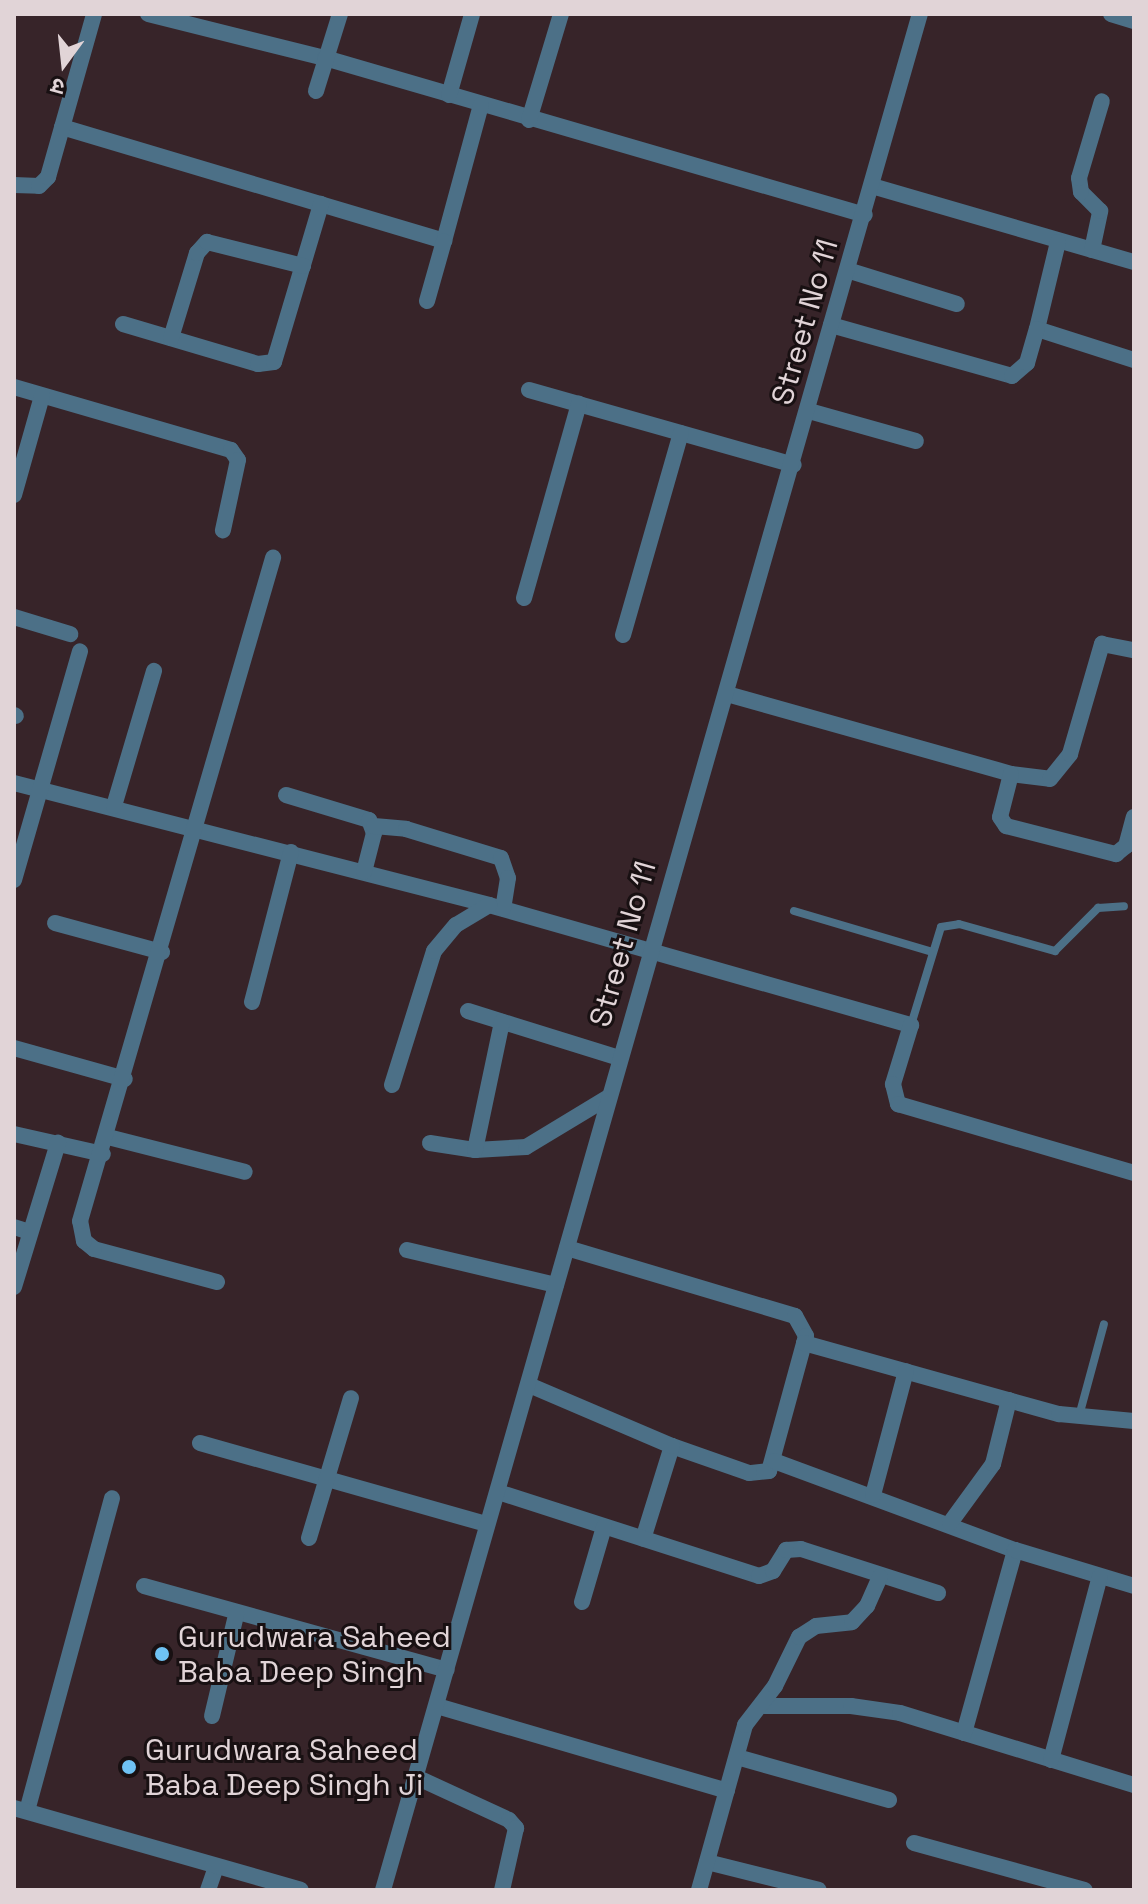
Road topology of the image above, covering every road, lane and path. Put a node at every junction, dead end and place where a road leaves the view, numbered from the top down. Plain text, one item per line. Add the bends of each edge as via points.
1 (94, 14) edge
2 (148, 14) edge
3 (340, 14) edge
4 (472, 14) edge
5 (561, 14) edge
6 (920, 14) edge
7 (1111, 14) edge
8 (1134, 21) edge
9 (325, 58) junction
10 (316, 91) dead end
11 (449, 95) junction
12 (1102, 101) dead end
13 (481, 105) junction
14 (529, 120) junction
15 (62, 127) junction
16 (14, 185) edge
17 (872, 186) junction
18 (321, 204) junction
19 (865, 215) junction
20 (444, 241) junction
21 (1058, 242) junction
22 (1092, 250) junction
23 (1134, 262) edge
24 (303, 266) junction
25 (847, 270) junction
26 (427, 301) dead end
27 (957, 304) dead end
28 (123, 324) dead end
29 (831, 325) junction
30 (1037, 329) junction
31 (171, 338) junction
32 (1134, 360) edge
33 (14, 387) edge
34 (529, 390) dead end
35 (42, 396) junction
36 (579, 404) junction
37 (809, 411) junction
38 (681, 433) junction
39 (916, 441) dead end
40 (794, 465) junction
41 (14, 495) edge
42 (223, 530) dead end
43 (273, 558) dead end
44 (524, 598) dead end
45 (14, 617) edge
46 (70, 634) dead end
47 (623, 635) dead end
48 (1134, 650) edge
49 (80, 651) dead end
50 (154, 671) dead end
51 (727, 694) junction
52 (1011, 774) junction
53 (14, 783) edge
54 (40, 790) junction
55 (286, 795) dead end
56 (114, 806) junction
57 (1134, 817) edge
58 (374, 826) junction
59 (198, 829) junction
60 (291, 852) junction
61 (364, 872) junction
62 (14, 880) edge
63 (1124, 906) dead end
64 (496, 907) junction
65 (794, 911) dead end
66 (55, 923) dead end
67 (650, 950) junction
68 (162, 952) junction
69 (932, 952) junction
70 (252, 1002) dead end
71 (468, 1011) dead end
72 (502, 1022) junction
73 (911, 1025) junction
74 (14, 1048) edge
75 (619, 1058) junction
76 (125, 1079) junction
77 (392, 1085) dead end
78 (607, 1098) junction
79 (14, 1134) edge
80 (108, 1137) junction
81 (58, 1143) junction
82 (430, 1143) dead end
83 (475, 1150) junction
84 (103, 1154) junction
85 (245, 1172) dead end
86 (1134, 1173) edge
87 (22, 1229) edge
88 (567, 1248) junction
89 (407, 1250) dead end
90 (217, 1282) dead end
91 (556, 1285) junction
92 (14, 1287) edge
93 (1104, 1324) dead end
94 (804, 1343) junction
95 (906, 1371) junction
96 (529, 1385) junction
97 (351, 1398) dead end
98 (1009, 1400) junction
99 (1078, 1417) junction
100 (1134, 1421) edge
101 (200, 1443) dead end
102 (672, 1446) junction
103 (774, 1461) junction
104 (326, 1481) junction
105 (498, 1492) junction
106 (873, 1495) junction
107 (112, 1498) dead end
108 (950, 1523) junction
109 (487, 1524) junction
110 (604, 1527) junction
111 (309, 1538) dead end
112 (643, 1539) junction
113 (1015, 1550) junction
114 (1100, 1576) junction
115 (880, 1577) junction
116 (144, 1586) dead end
117 (1134, 1586) edge
118 (938, 1593) dead end
119 (582, 1602) dead end
120 (236, 1615) junction
121 (447, 1670) junction
122 (437, 1706) junction
123 (762, 1706) junction
124 (212, 1716) dead end
125 (964, 1733) junction
126 (737, 1757) junction
127 (1051, 1760) junction
128 (416, 1777) junction
129 (1134, 1785) edge
130 (727, 1791) junction
131 (889, 1800) dead end
132 (20, 1810) edge
133 (914, 1843) dead end
134 (707, 1862) junction
135 (216, 1867) junction
136 (208, 1890) edge
137 (301, 1890) edge
138 (383, 1890) edge
139 (502, 1890) edge
140 (699, 1890) edge
141 (819, 1890) edge
142 (1085, 1890) edge

1 - 15 street
2 - 9 street
3 - 9 street
4 - 11 street
5 - 14 street
6 - 17 street, Street No 11
7 - 8 street
9 - 10 street
9 - 11 street
11 - 13 street
12 - 22 street via 1078,186 1100,211
13 - 14 street
13 - 20 street
14 - 19 street
15 - 16 street via 44,182
15 - 18 street
17 - 19 street, Street No 11
17 - 21 street
18 - 20 street
18 - 24 street
19 - 25 street, Street No 11
20 - 26 street
21 - 22 street
21 - 30 street
22 - 23 street
24 - 31 street via 207,242 197,253
24 - 31 street via 274,362 258,364
25 - 27 street
25 - 29 street, Street No 11
28 - 31 street
29 - 30 street via 1012,376 1027,363
29 - 37 street, Street No 11
30 - 32 street
33 - 35 street
34 - 36 street
35 - 41 street
35 - 42 street via 231,450 238,460
36 - 38 street
36 - 44 street
37 - 39 street
37 - 40 street, Street No 11
38 - 40 street
38 - 47 street
40 - 51 street, Street No 11
43 - 59 street
45 - 46 street
48 - 52 street via 1110,642 1097,651 1061,771 1050,779
49 - 54 street
50 - 56 street
51 - 52 street
51 - 67 street, Street No 11
52 - 57 street via 1000,817 1006,826 1116,854 1126,846
53 - 54 street
54 - 56 street
54 - 62 street
55 - 58 street via 362,817
56 - 59 street
58 - 61 street
58 - 64 street via 406,829 501,858 508,878
59 - 60 street
59 - 68 street
60 - 61 street
60 - 70 street
61 - 64 street
63 - 69 lane via 1098,908 1055,951 949,923 941,927
64 - 67 street
64 - 77 street via 456,925 434,951
65 - 69 lane
66 - 68 street
67 - 73 street
67 - 75 street, Street No 11
68 - 76 street
69 - 73 lane
71 - 72 street
72 - 75 street
72 - 83 street
73 - 86 street via 893,1084 898,1104
74 - 76 street
75 - 78 street, Street No 11
76 - 80 street
78 - 83 street via 526,1147
78 - 88 street, Street No 11
79 - 81 street
80 - 84 street
80 - 85 street
81 - 84 street
81 - 87 street
82 - 83 street
84 - 90 street via 80,1221 84,1241 94,1249
87 - 92 street
88 - 91 street, Street No 11
88 - 94 street via 795,1316 802,1324
89 - 91 street
91 - 96 street, Street No 11
93 - 99 lane
94 - 95 street
94 - 103 street
95 - 98 street
95 - 106 street
96 - 102 street
96 - 105 street, Street No 11
97 - 104 street
98 - 99 street
98 - 108 street via 993,1464
99 - 100 street
101 - 104 street
102 - 103 street via 760,1475
102 - 112 street
103 - 106 street
104 - 109 street
104 - 111 street
105 - 109 street, Street No 11
105 - 110 street
106 - 108 street
107 - 132 street
108 - 113 street
109 - 121 street, Street No 11
110 - 112 street
110 - 119 street
112 - 115 street via 759,1576 773,1571 780,1555 793,1549
113 - 114 street
113 - 125 street
114 - 117 street
114 - 127 street
115 - 118 street
115 - 123 street via 867,1606 852,1622 816,1626 799,1637
116 - 120 street
120 - 121 street
120 - 124 street
121 - 122 street, Street No 11
122 - 128 street, Street No 11
122 - 130 street
123 - 125 street via 872,1708
123 - 126 street via 745,1725
125 - 127 street
126 - 130 street
126 - 131 street
127 - 129 street
128 - 138 street, Street No 11
128 - 139 street via 516,1828
130 - 134 street
132 - 135 street
133 - 142 street
134 - 140 street
134 - 141 street
135 - 136 street
135 - 137 street

